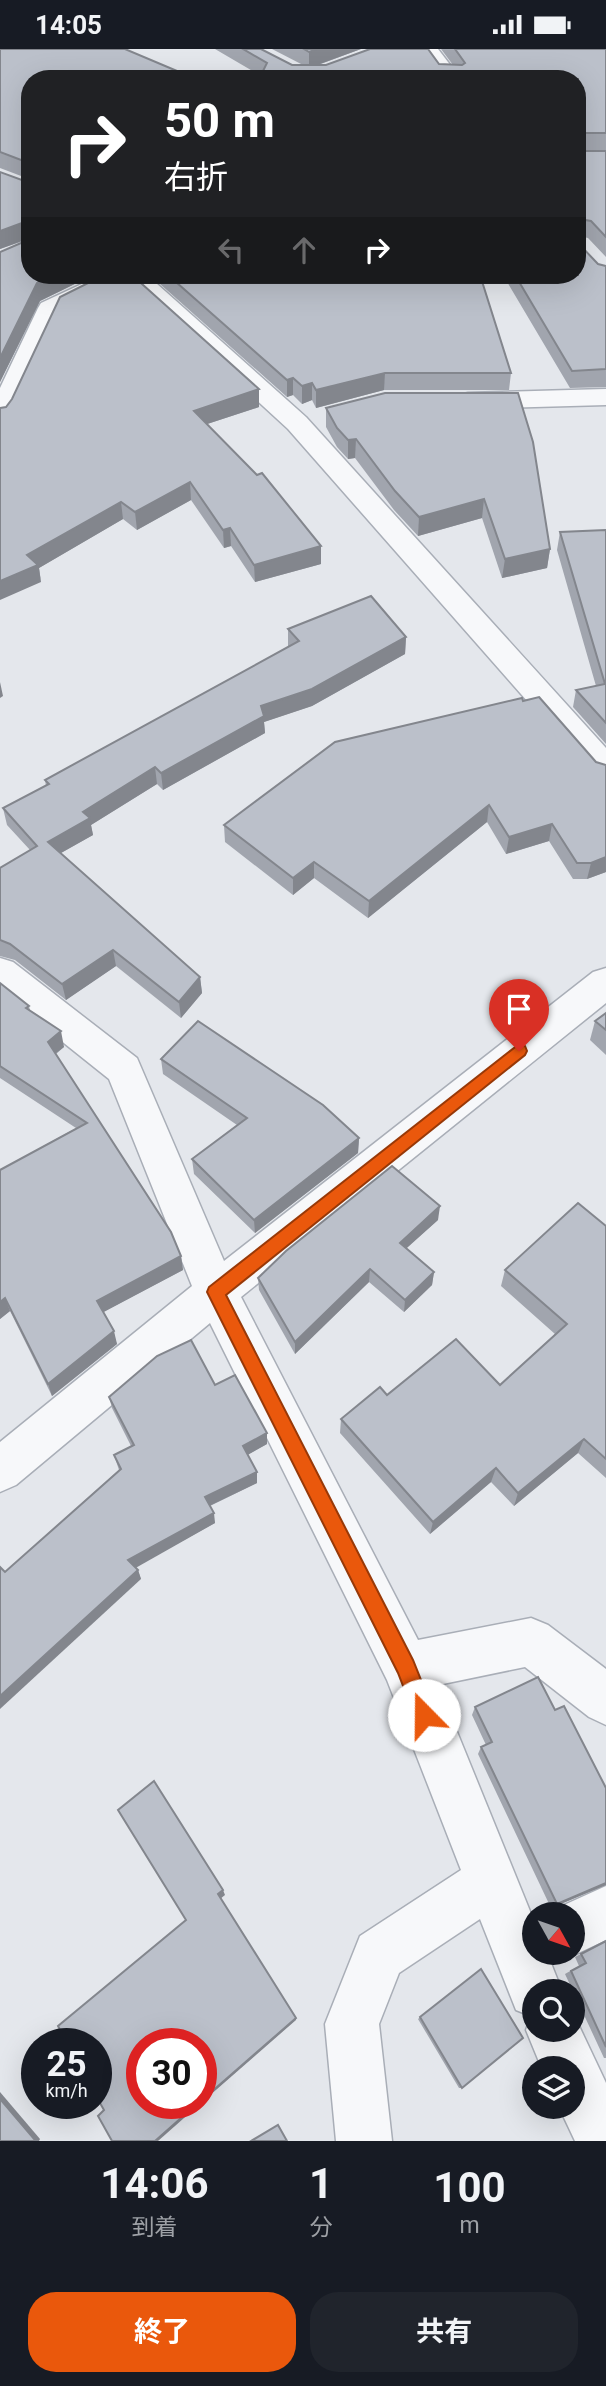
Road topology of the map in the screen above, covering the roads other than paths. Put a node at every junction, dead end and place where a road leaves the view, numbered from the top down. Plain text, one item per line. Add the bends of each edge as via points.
1 (428, 49) edge
2 (444, 70) edge
3 (98, 284) edge
4 (144, 284) edge
5 (606, 397) edge
6 (439, 401) edge
7 (0, 416) edge
8 (606, 769) edge
9 (0, 972) edge
10 (606, 982) edge
11 (216, 1292) junction
12 (0, 1470) edge
13 (405, 1667) junction
14 (606, 1700) edge
15 (490, 1881) junction
16 (606, 1913) edge
17 (585, 1923) edge
18 (529, 1966) edge
19 (585, 2100) edge
20 (364, 2141) edge
21 (604, 2141) edge

1 - 2 street
3 - 7 street via 50,308
4 - 8 street via 309,420
5 - 6 street
9 - 11 street via 124,1069
10 - 11 street
11 - 12 street
11 - 13 street
13 - 14 street via 531,1642
13 - 15 street
15 - 18 street
15 - 20 street via 379,1955 352,2024
16 - 17 street
19 - 21 street

